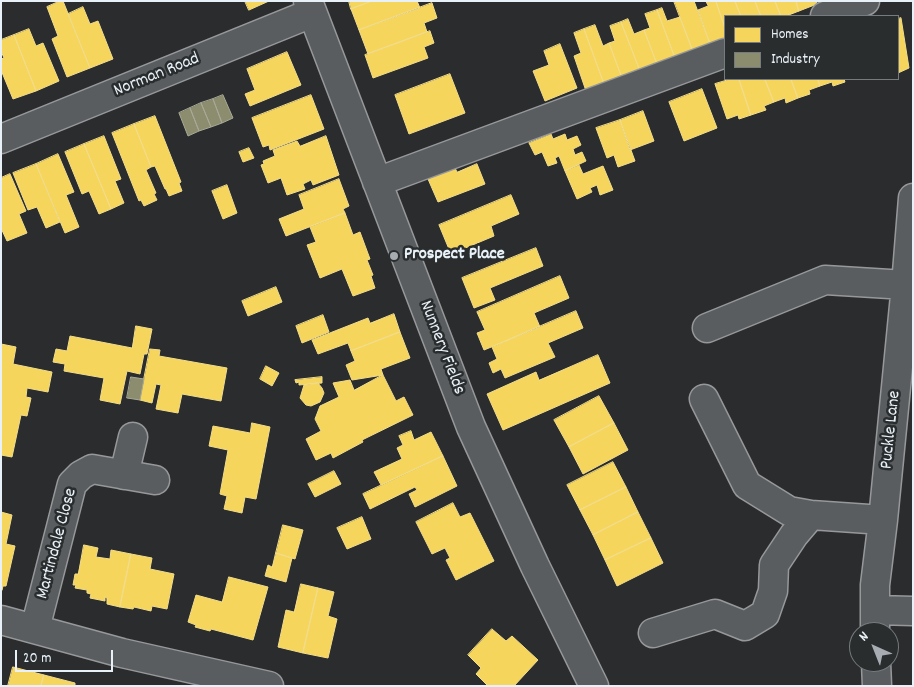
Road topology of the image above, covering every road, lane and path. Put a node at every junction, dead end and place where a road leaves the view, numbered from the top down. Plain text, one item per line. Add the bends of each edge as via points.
1 (865, 1) edge
2 (310, 7) edge
3 (828, 15) edge
4 (724, 53) edge
5 (1, 139) edge
6 (378, 182) junction
7 (913, 198) edge
8 (906, 285) junction
9 (707, 328) dead end
10 (704, 399) dead end
11 (133, 437) dead end
12 (124, 475) junction
13 (155, 480) dead end
14 (812, 515) junction
15 (883, 520) junction
16 (913, 610) edge
17 (1, 620) edge
18 (875, 621) edge
19 (35, 629) junction
20 (653, 633) dead end
21 (876, 672) edge
22 (269, 686) edge
23 (594, 686) edge
24 (876, 686) edge

1 - 3 street
2 - 5 street, Norman Road
2 - 6 street, Nunnery Fields
4 - 6 street
6 - 23 street, Nunnery Fields via 471,427
7 - 8 street, Puckle Lane
8 - 9 street via 825,280
8 - 15 street, Puckle Lane
10 - 14 street via 747,485 789,511
11 - 12 street
12 - 13 street, Martindale Close
12 - 19 street, Martindale Close via 92,469 72,484
14 - 15 street
14 - 20 street via 774,564 773,592 765,614 745,626 715,614
15 - 18 street, Puckle Lane via 875,584
16 - 18 street
17 - 19 street
19 - 22 street via 122,653
21 - 24 street

